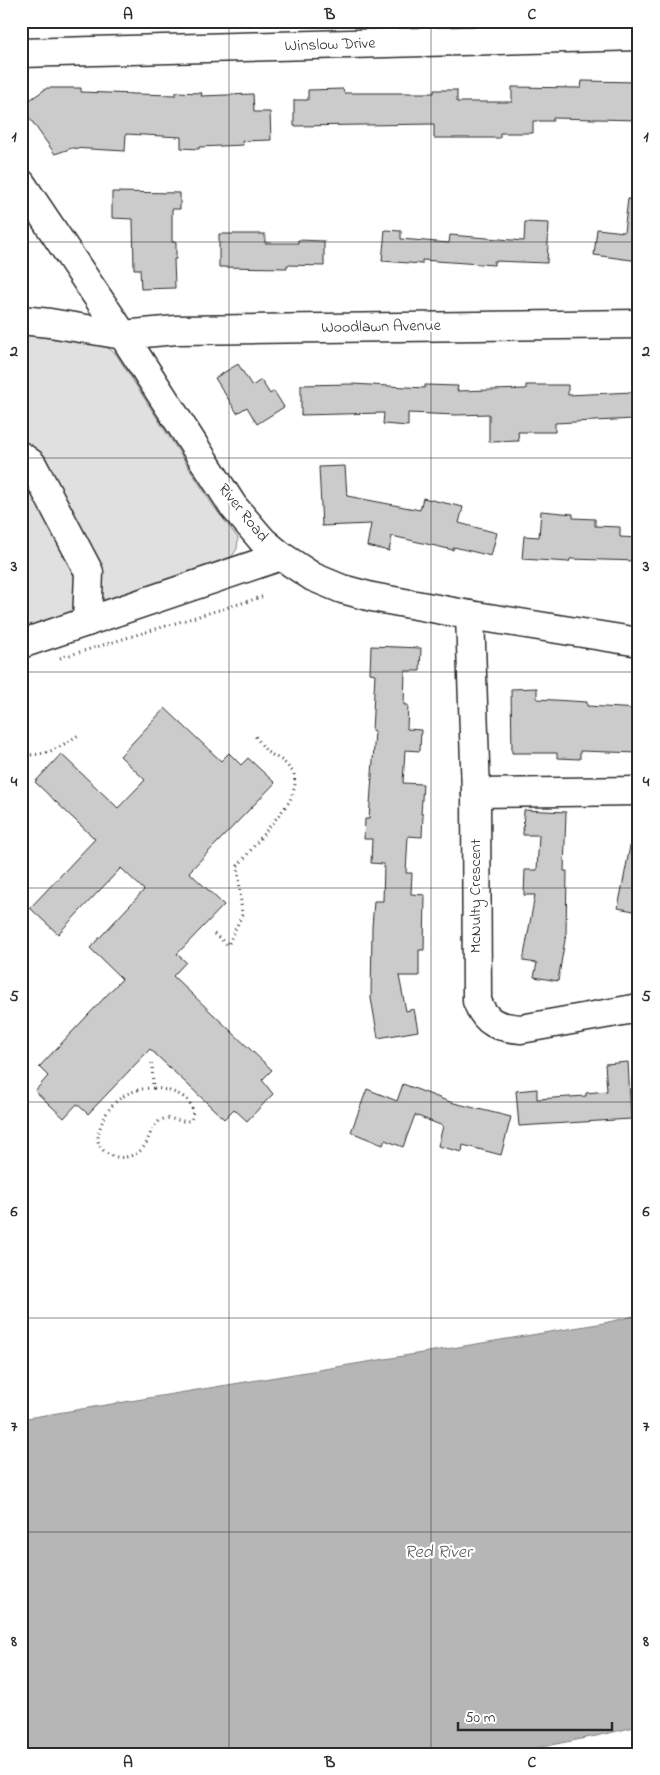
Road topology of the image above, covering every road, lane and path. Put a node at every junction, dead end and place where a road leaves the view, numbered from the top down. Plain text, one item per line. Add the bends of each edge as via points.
1 (639, 36) edge
2 (21, 53) edge
3 (21, 183) edge
4 (21, 320) edge
5 (639, 324) edge
6 (123, 335) junction
7 (21, 456) edge
8 (280, 556) junction
9 (265, 596) dead end
10 (470, 615) junction
11 (87, 622) junction
12 (639, 642) edge
13 (21, 644) edge
14 (52, 661) dead end
15 (80, 734) dead end
16 (255, 736) dead end
17 (21, 755) edge
18 (639, 791) edge
19 (476, 793) junction
20 (214, 934) dead end
21 (639, 1008) edge
22 (152, 1063) dead end
23 (153, 1088) junction

1 - 2 street, Winslow Drive
3 - 6 street, River Road
4 - 6 street, Woodlawn Avenue
5 - 6 street, Woodlawn Avenue via 176,330
6 - 8 street, River Road via 233,506
7 - 11 street via 32,464 89,572
8 - 10 street, River Road via 313,577 342,589
8 - 11 street
9 - 14 path
10 - 12 street, River Road
10 - 19 street, McNulty Crescent
11 - 13 street
15 - 17 path via 58,748 38,755
16 - 20 path via 267,752 283,761 294,773 295,786 290,801 238,866 242,915 228,945
18 - 19 street
19 - 21 street, McNulty Crescent via 477,1001 482,1013 491,1022 505,1028 521,1028
22 - 23 path
23 - 23 path via 130,1092 112,1105 100,1130 98,1140 102,1150 110,1155 126,1157 144,1148 156,1124 162,1120 191,1120 192,1106 185,1098 168,1089

